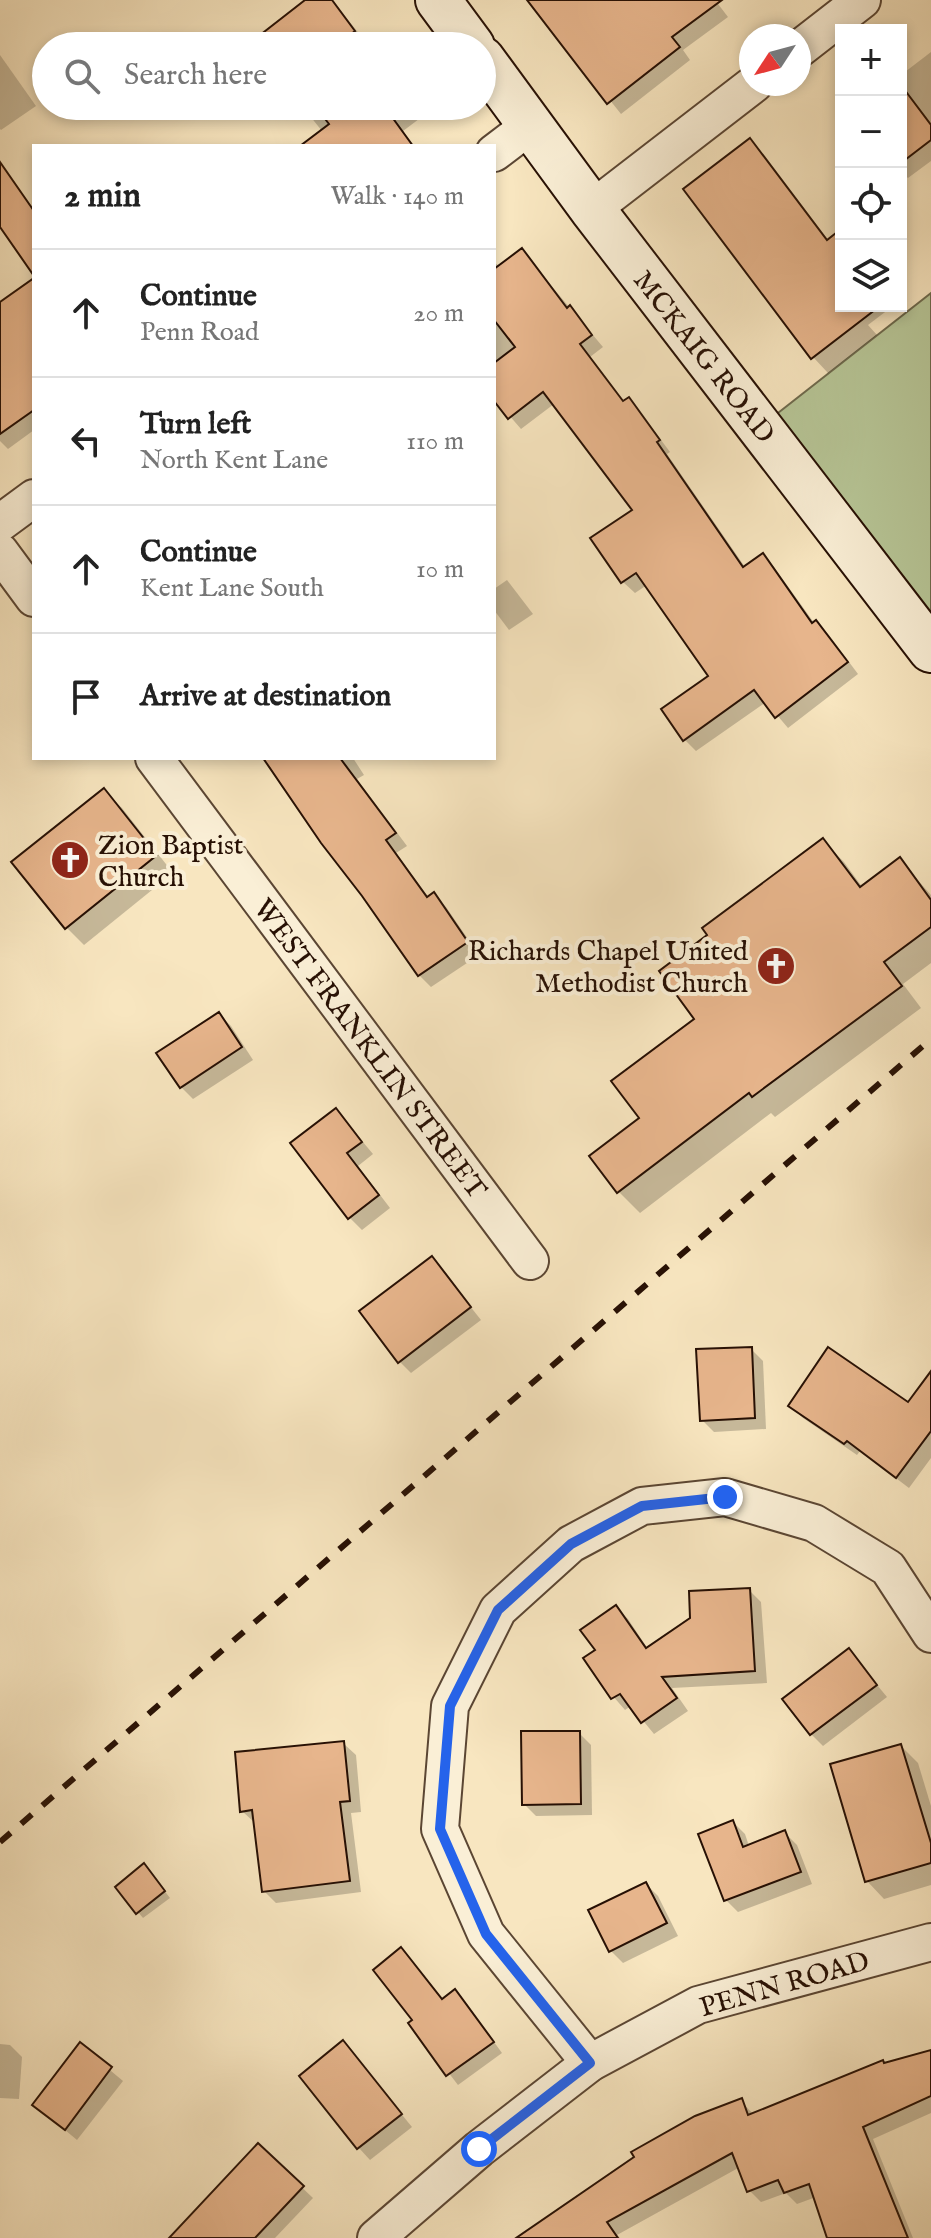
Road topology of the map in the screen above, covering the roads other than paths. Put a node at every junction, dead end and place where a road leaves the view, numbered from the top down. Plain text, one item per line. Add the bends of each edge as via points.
1 (438, 0) edge
2 (862, 0) edge
3 (462, 32) edge
4 (811, 40) edge
5 (496, 78) edge
6 (739, 96) edge
7 (531, 125) junction
8 (496, 151) edge
9 (592, 209) junction
10 (32, 499) edge
11 (0, 523) edge
12 (0, 552) edge
13 (32, 595) edge
14 (931, 650) edge
15 (155, 760) edge
16 (530, 1261) dead end
17 (931, 1634) edge
18 (931, 1942) edge
19 (590, 2063) junction
20 (376, 2238) edge

1 - 3 street
2 - 4 street
5 - 7 street, MCKAIG ROAD
6 - 9 street
7 - 8 street
7 - 9 street, MCKAIG ROAD
9 - 14 street, MCKAIG ROAD
10 - 11 street
12 - 13 street
15 - 16 street, WEST FRANKLIN STREET
17 - 19 street via 888,1568 814,1523 725,1497 642,1506 571,1544 498,1610 450,1706 440,1829 486,1934
18 - 19 street, PENN ROAD via 698,2005
19 - 20 street, PENN ROAD

